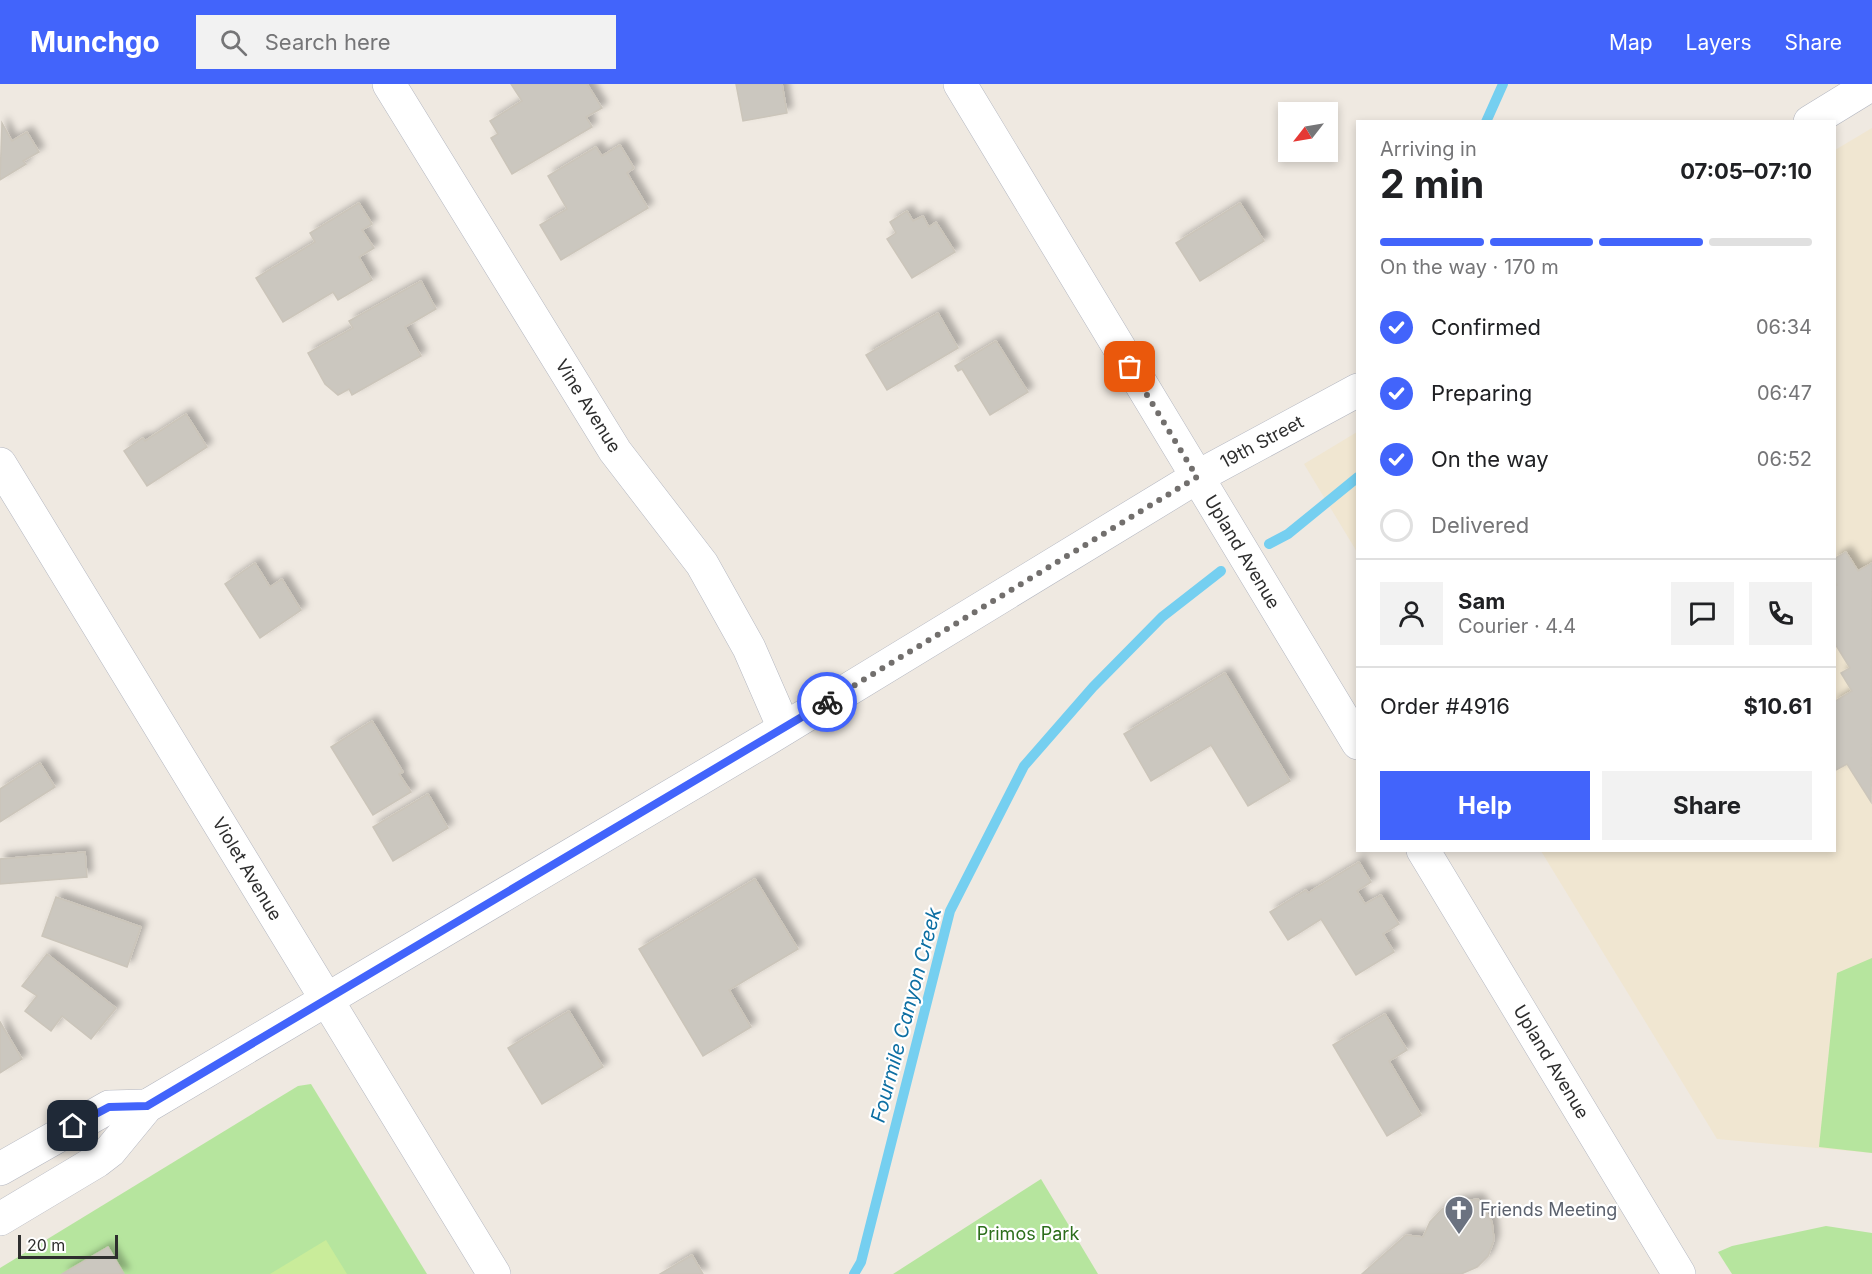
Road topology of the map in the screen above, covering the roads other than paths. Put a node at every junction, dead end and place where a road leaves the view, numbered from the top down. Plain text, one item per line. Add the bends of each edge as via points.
1 (389, 84) edge
2 (960, 84) edge
3 (1872, 84) edge
4 (1813, 120) edge
5 (1356, 391) edge
6 (0, 464) edge
7 (1197, 477) junction
8 (784, 728) junction
9 (1356, 740) edge
10 (1424, 852) edge
11 (326, 999) junction
12 (147, 1106) junction
13 (0, 1169) edge
14 (0, 1219) edge
15 (1669, 1270) edge
16 (494, 1274) edge

1 - 8 street, Vine Avenue via 615,451 702,564 749,648
2 - 7 street, Upland Avenue
3 - 4 street
5 - 7 street, 19th Street
6 - 11 street, Violet Avenue
7 - 8 street, 19th Street
7 - 9 street, Upland Avenue
8 - 11 street, 19th Street
10 - 15 street, Upland Avenue
11 - 12 street, 19th Street
11 - 16 street, Violet Avenue
12 - 13 street, 19th Street via 109,1107
12 - 14 street, 19th Street via 97,1161

